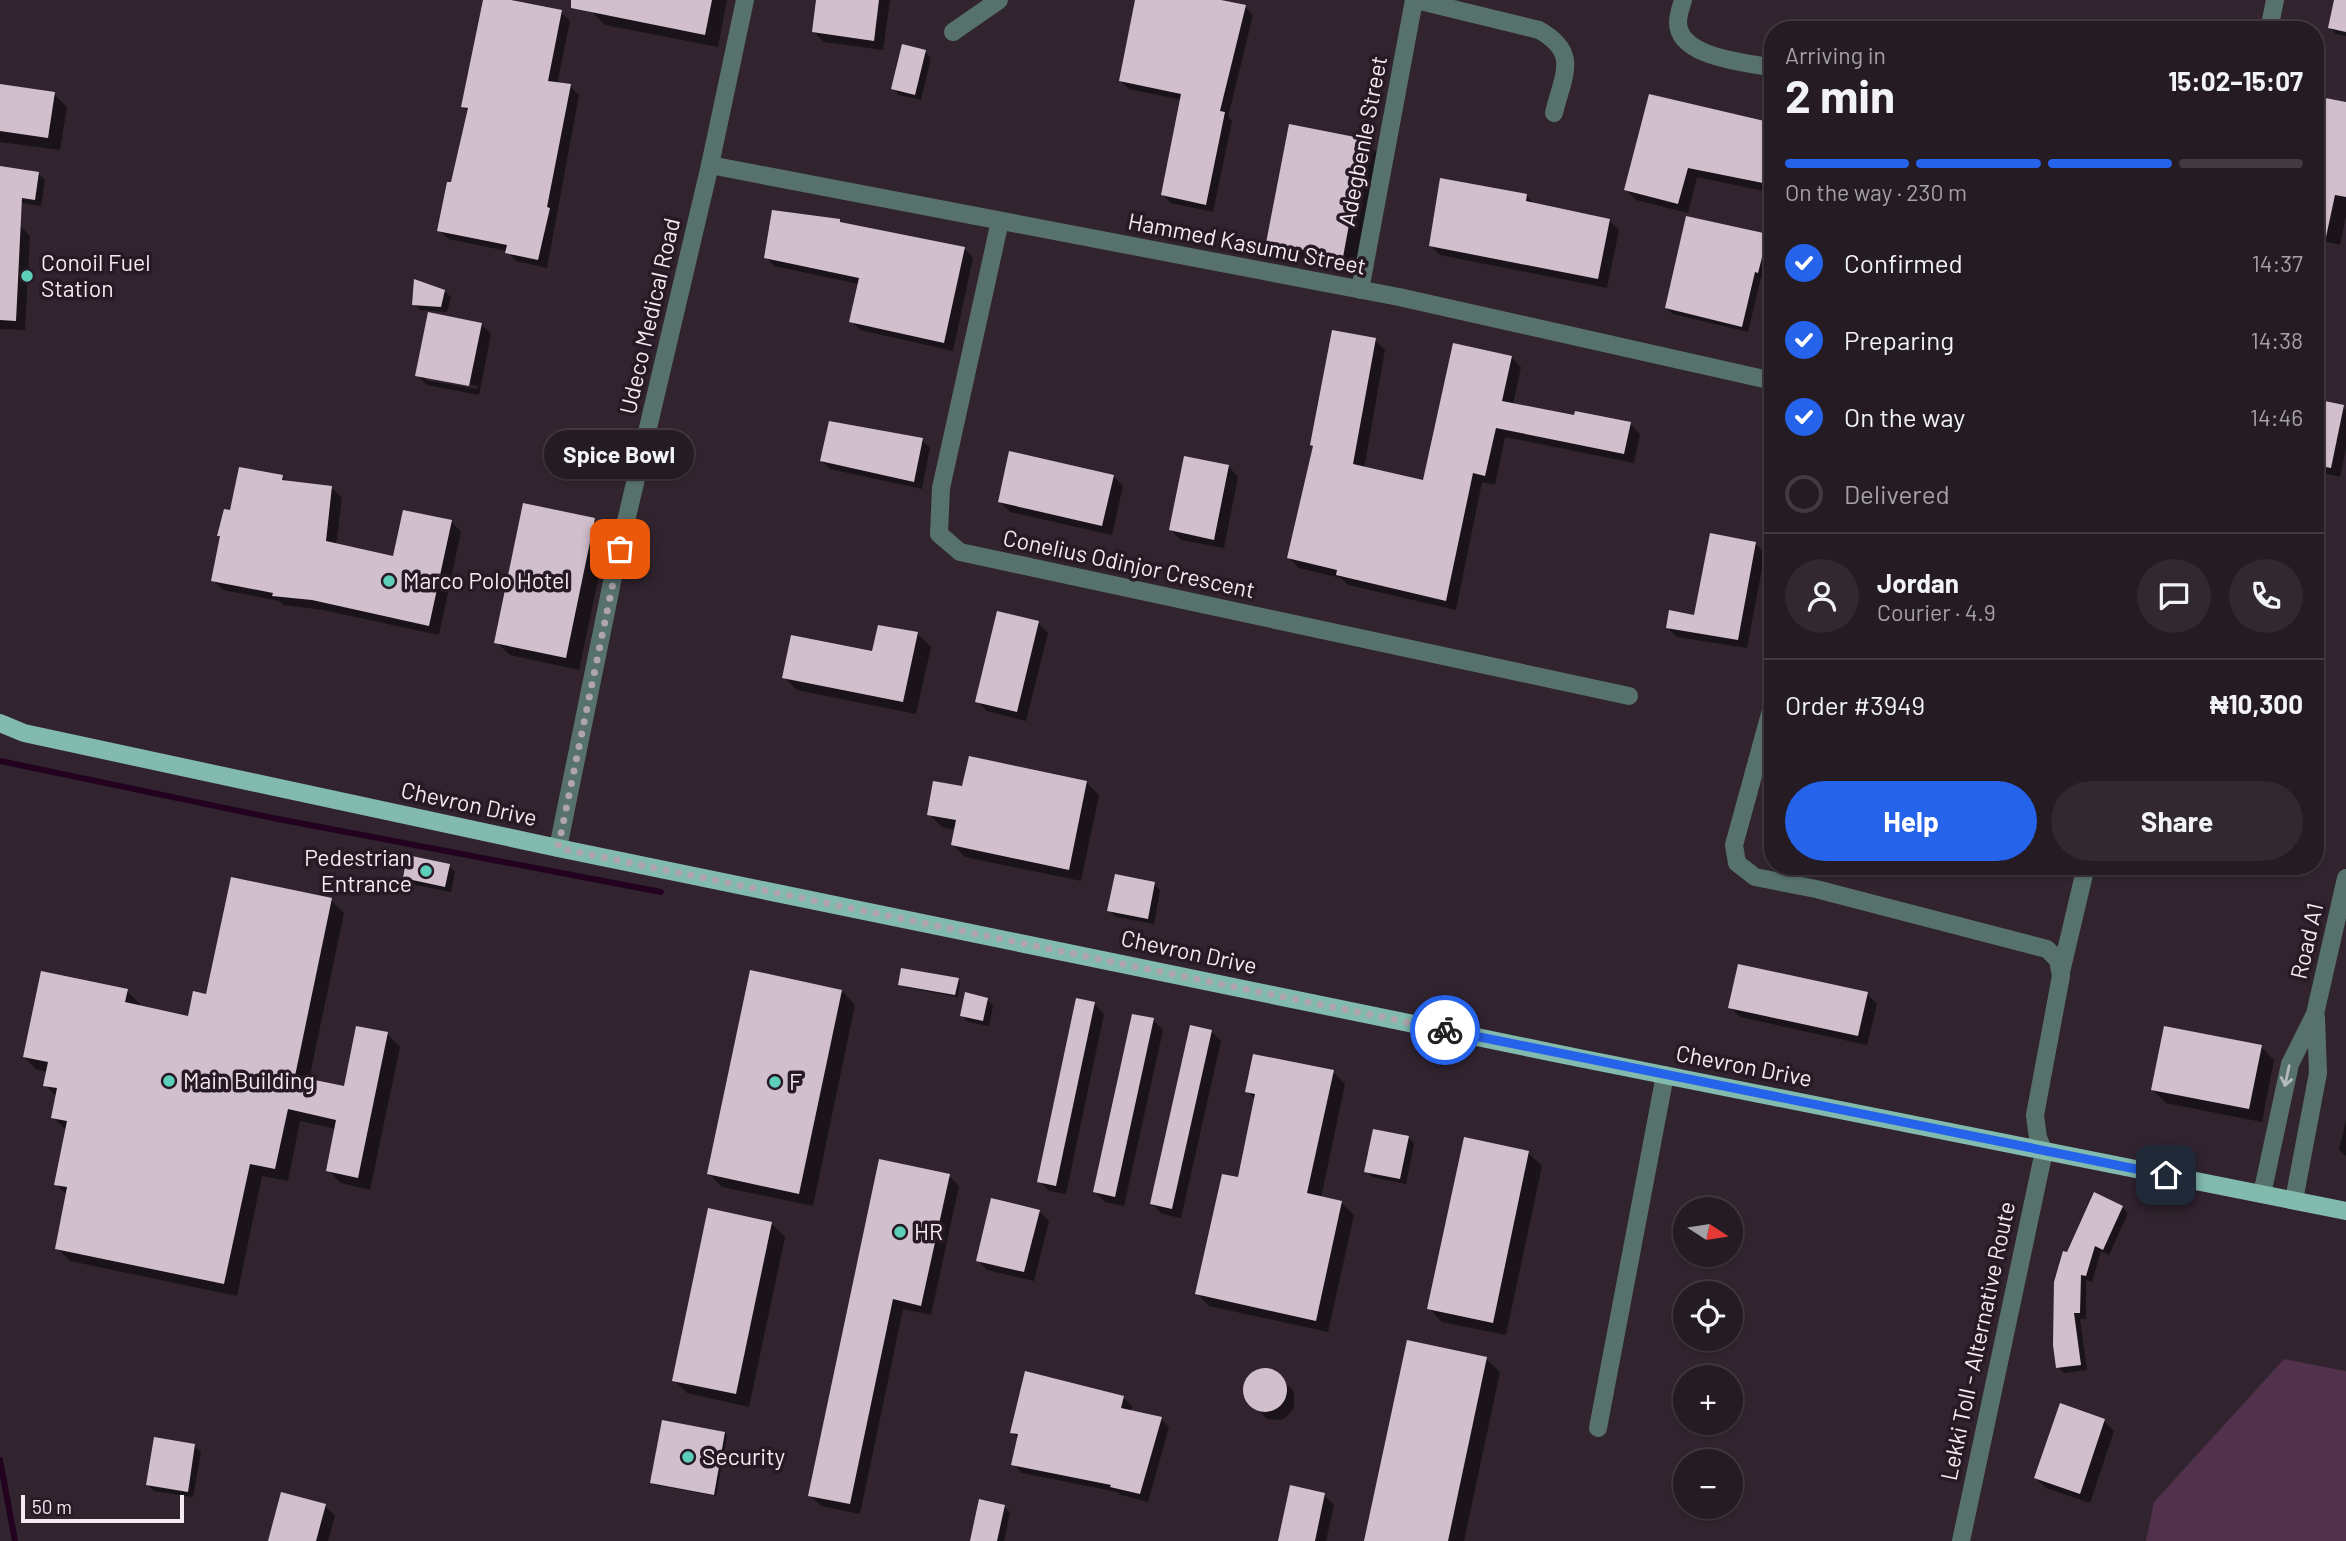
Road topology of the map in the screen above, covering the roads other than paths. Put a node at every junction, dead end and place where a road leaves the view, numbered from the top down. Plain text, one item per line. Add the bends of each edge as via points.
1 (745, 0) edge
2 (999, 0) edge
3 (1415, 0) edge
4 (1683, 0) edge
5 (2275, 0) edge
6 (2271, 21) edge
7 (953, 32) dead end
8 (1764, 66) edge
9 (1554, 113) dead end
10 (710, 165) junction
11 (1000, 221) junction
12 (1360, 290) junction
13 (1764, 379) edge
14 (1629, 696) dead end
15 (0, 723) edge
16 (24, 733) junction
17 (1764, 736) edge
18 (0, 739) edge
19 (558, 848) junction
20 (2084, 875) edge
21 (2346, 878) edge
22 (2061, 975) junction
23 (2315, 1014) junction
24 (1665, 1075) junction
25 (2044, 1151) junction
26 (2262, 1194) junction
27 (2294, 1200) junction
28 (2346, 1211) edge
29 (1598, 1428) dead end
30 (1961, 1541) edge

1 - 10 street, Udeco Medical Road
2 - 7 street
3 - 9 street via 1539,30 1553,38 1567,59
3 - 12 street, Adegbenle Street
4 - 8 street via 1678,24 1685,42 1700,52
5 - 6 street
10 - 11 street, Hammed Kasumu Street
10 - 19 street, Udeco Medical Road via 614,572
11 - 12 street, Hammed Kasumu Street
11 - 14 street, Conelius Odinjor Crescent via 941,488 939,534 960,552
12 - 13 street, Hammed Kasumu Street
15 - 16 main road, Chevron Drive
16 - 18 main road, Chevron Drive
16 - 19 main road, Chevron Drive
17 - 22 street via 1734,845 1737,863 1755,877 2047,949 2058,960
19 - 24 main road, Chevron Drive
20 - 22 street
21 - 23 street, Road A1
22 - 25 street via 2035,1115
23 -> 26 street via 2290,1064
23 - 27 street via 2318,1073
24 - 25 main road, Chevron Drive
24 - 29 street
25 - 26 main road, Chevron Drive
25 - 30 street, Lekki Toll - Alternative Route
26 - 27 main road, Chevron Drive
27 - 28 main road, Chevron Drive

